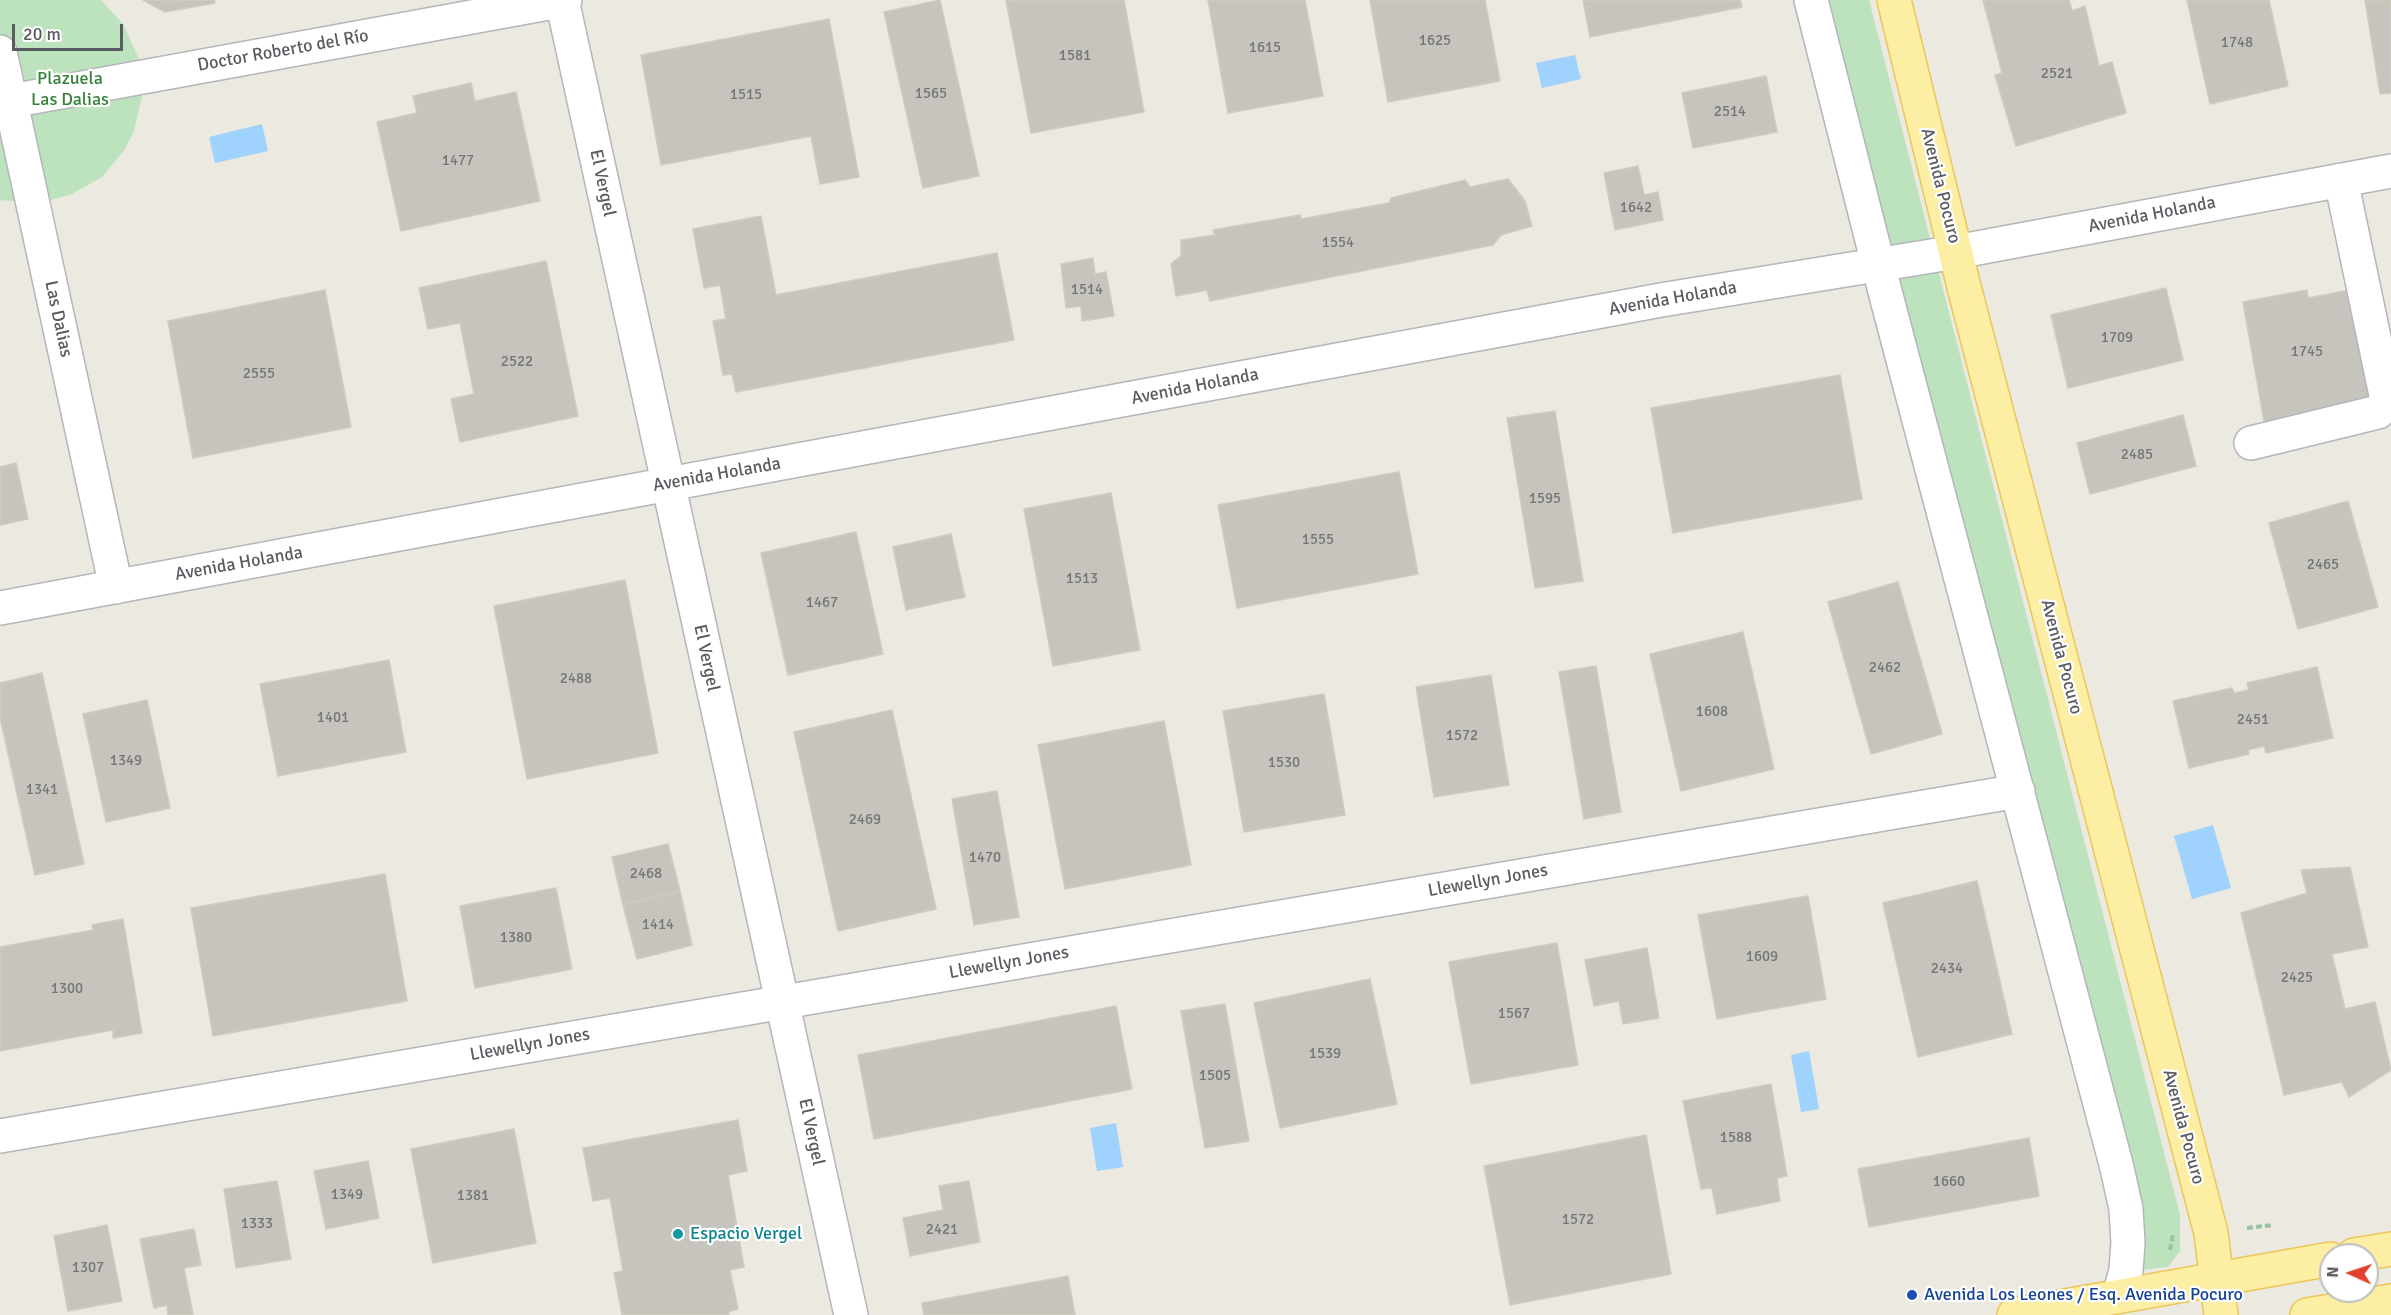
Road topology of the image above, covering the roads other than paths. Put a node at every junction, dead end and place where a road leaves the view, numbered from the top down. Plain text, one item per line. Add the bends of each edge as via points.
1 (563, 0) edge
2 (1811, 0) edge
3 (1894, 0) edge
4 (0, 52) edge
5 (5, 102) edge
6 (2391, 171) edge
7 (2341, 180) junction
8 (1956, 252) junction
9 (1878, 265) junction
10 (2251, 443) dead end
11 (668, 484) junction
12 (116, 587) junction
13 (0, 608) edge
14 (2018, 791) junction
15 (782, 1002) junction
16 (0, 1136) edge
17 (2319, 1261) edge
18 (2216, 1278) junction
19 (2119, 1296) junction
20 (2391, 1301) edge
21 (851, 1315) edge
22 (2014, 1315) edge
23 (2221, 1315) edge
24 (2307, 1315) edge

1 - 5 street, Doctor Roberto del Río
1 - 11 street, El Vergel
2 - 9 street
3 - 8 main road, Avenida Pocuro
4 - 5 street, Las Dalias
5 - 12 street, Las Dalias
6 - 7 street, Avenida Holanda
7 - 8 street, Avenida Holanda
7 - 10 street via 2386,395 2385,406 2378,412
8 - 9 street, Avenida Holanda
8 - 18 main road, Avenida Pocuro via 2211,1233
9 - 11 street, Avenida Holanda via 1649,303
9 - 14 street
11 - 12 street, Avenida Holanda
11 - 15 street, El Vergel
12 - 13 street, Avenida Holanda
14 - 15 street, Llewellyn Jones
14 - 19 street via 2123,1196 2128,1243
15 - 16 street, Llewellyn Jones
15 - 21 street, El Vergel
17 - 18 main road
18 - 19 main road
18 - 23 main road, Avenida Pocuro
19 - 22 main road
20 - 24 main road

